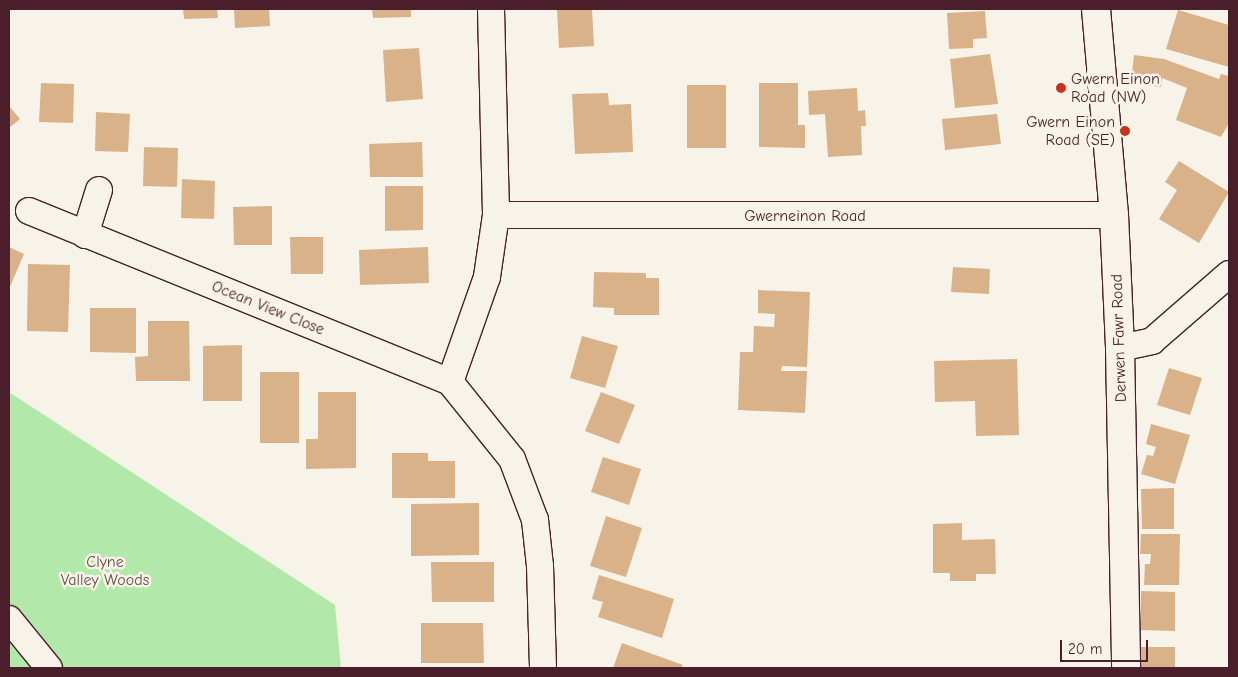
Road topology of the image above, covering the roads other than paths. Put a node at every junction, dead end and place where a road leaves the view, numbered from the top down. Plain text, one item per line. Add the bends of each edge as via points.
1 (491, 9) edge
2 (1096, 9) edge
3 (100, 190) dead end
4 (29, 212) dead end
5 (1114, 215) junction
6 (496, 216) junction
7 (86, 235) junction
8 (1229, 274) edge
9 (1120, 348) junction
10 (450, 382) junction
11 (9, 619) edge
12 (49, 668) edge
13 (543, 668) edge
14 (1126, 668) edge

1 - 6 street
2 - 5 main road, Derwen Fawr Road
3 - 7 street
4 - 7 street, Ocean View Close
5 - 6 street, Gwerneinon Road
5 - 9 main road, Derwen Fawr Road
6 - 10 street via 487,277
7 - 10 street, Ocean View Close
8 - 9 street via 1152,341
9 - 14 main road, Derwen Fawr Road
10 - 13 street via 512,459 535,520 540,566
11 - 12 street

